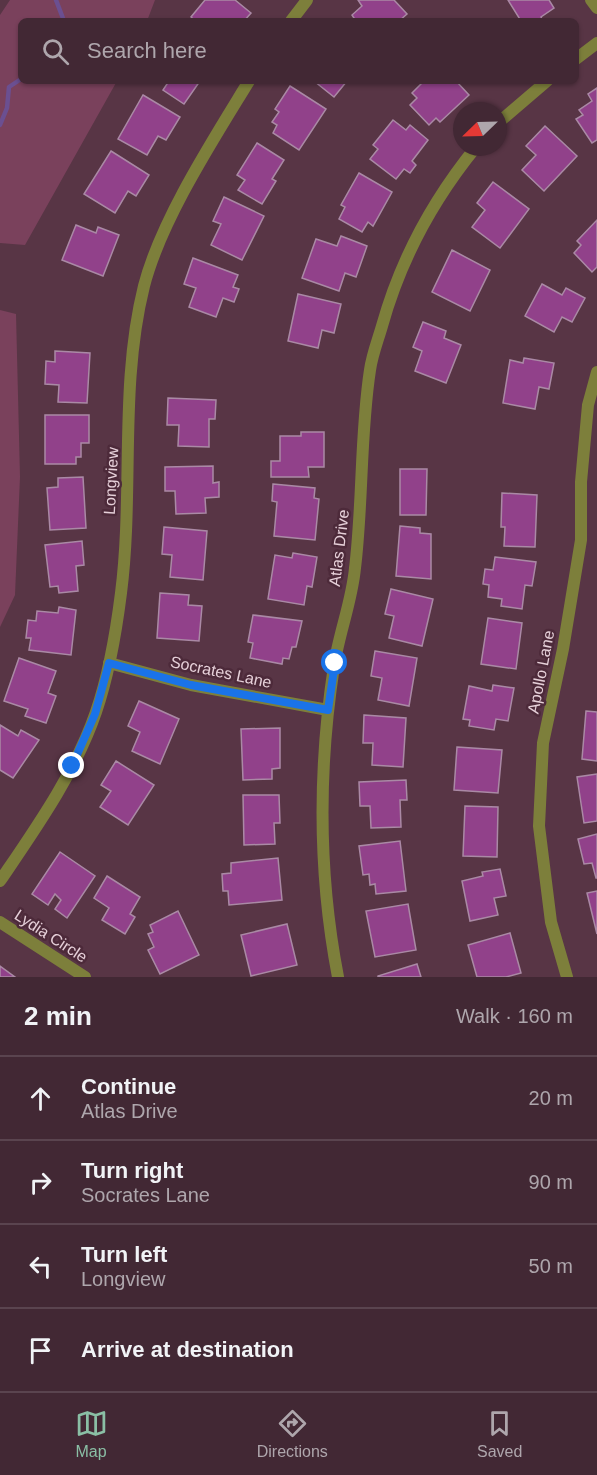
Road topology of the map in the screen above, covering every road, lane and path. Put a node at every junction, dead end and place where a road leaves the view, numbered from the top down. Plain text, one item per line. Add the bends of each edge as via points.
1 (307, 0) edge
2 (591, 0) edge
3 (597, 8) edge
4 (293, 18) edge
5 (597, 43) edge
6 (579, 57) edge
7 (247, 84) edge
8 (544, 84) edge
9 (507, 115) edge
10 (469, 156) edge
11 (597, 372) edge
12 (109, 663) junction
13 (328, 710) junction
14 (0, 881) edge
15 (0, 922) edge
16 (85, 977) edge
17 (338, 977) edge
18 (567, 977) edge

1 - 4 street
2 - 3 street
5 - 6 street
7 - 12 street, Longview via 162,234 145,284 134,339 121,591
8 - 9 street
10 - 13 street, Atlas Drive via 448,181 416,234 392,290 370,367 355,571
11 - 18 street, Apollo Lane via 588,405 581,482 581,540 543,743 539,826 550,911
12 - 13 street, Socrates Lane via 191,685
12 - 14 street, Longview via 95,714 72,766
13 - 17 street, Atlas Drive via 321,837 327,918
15 - 16 street, Lydia Circle

